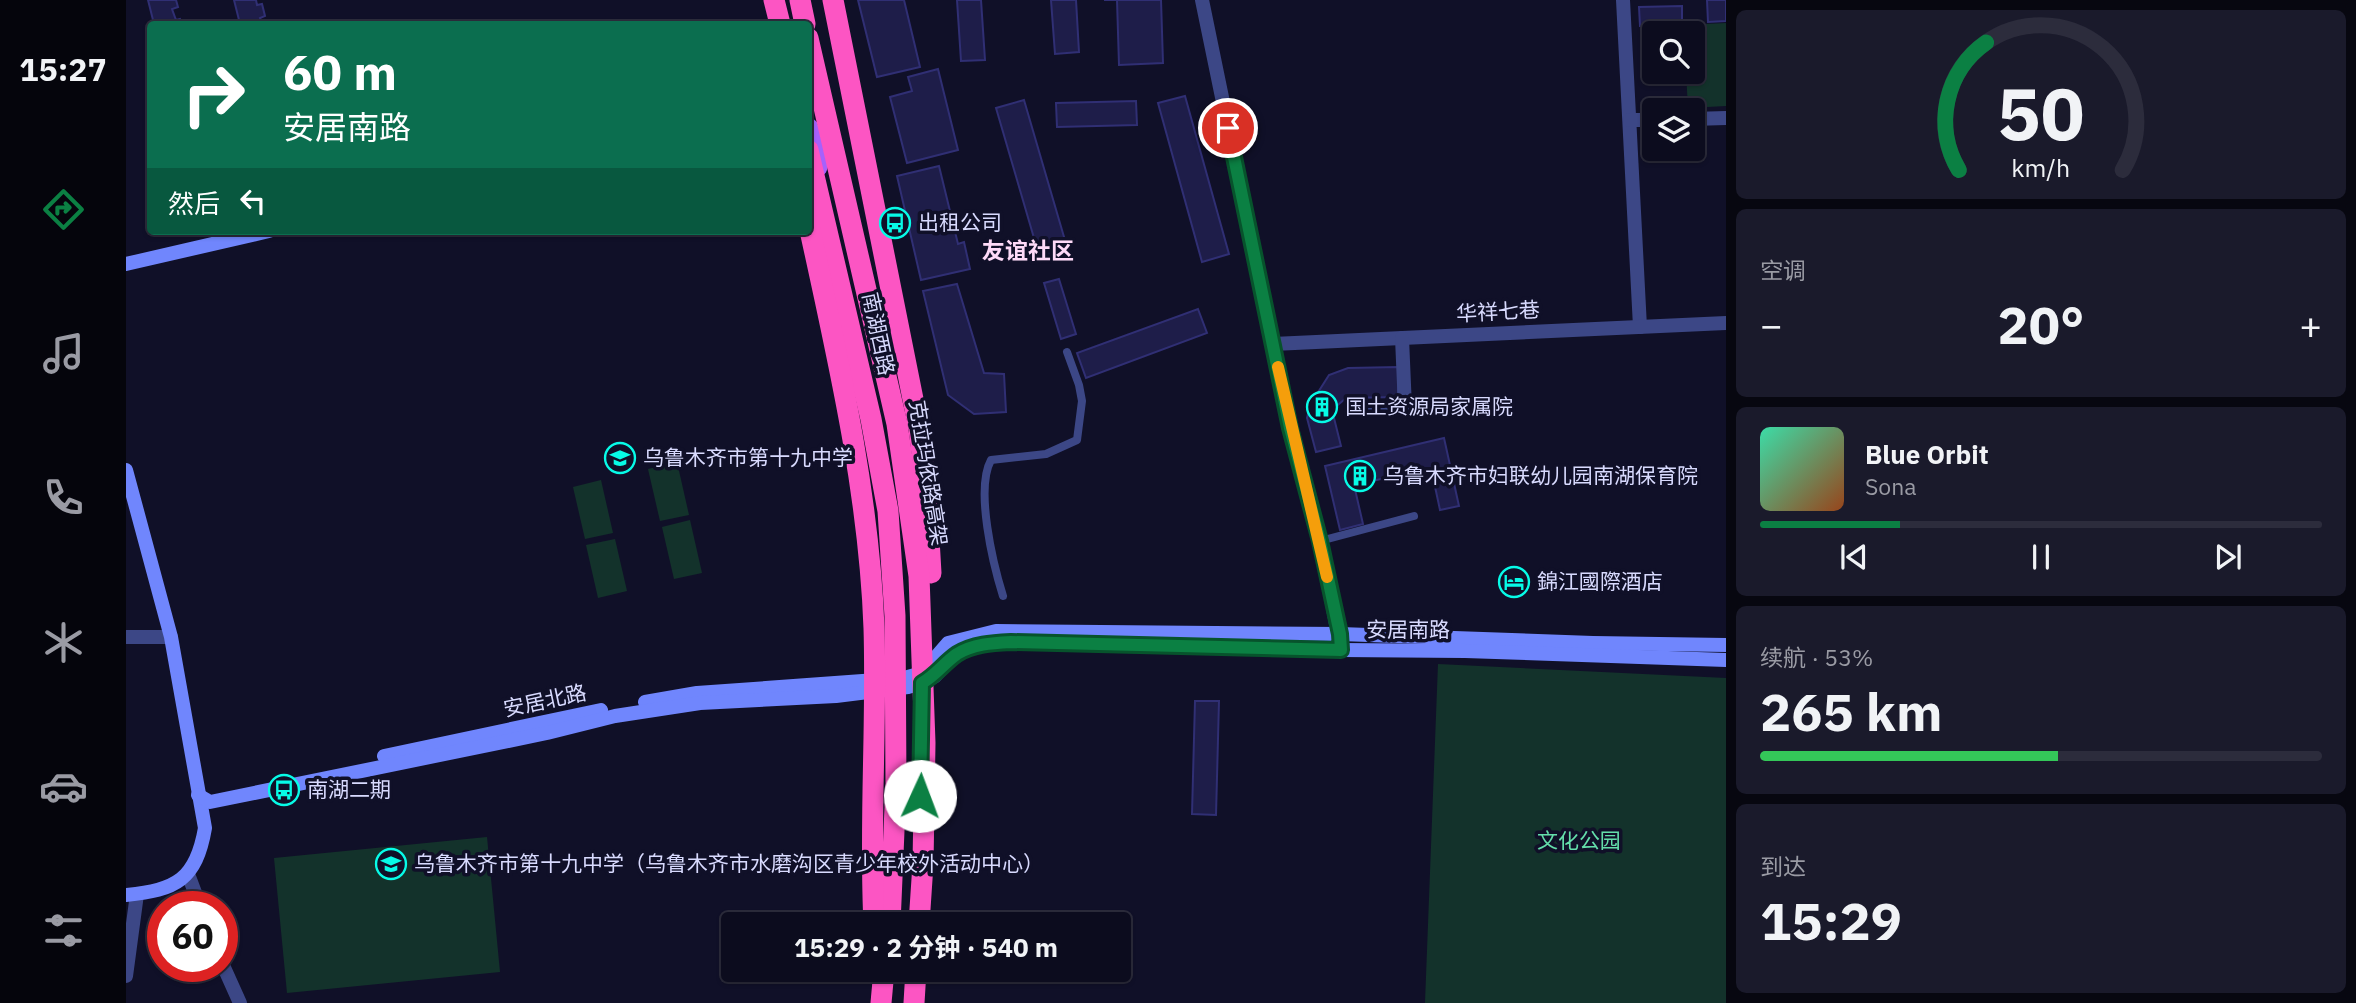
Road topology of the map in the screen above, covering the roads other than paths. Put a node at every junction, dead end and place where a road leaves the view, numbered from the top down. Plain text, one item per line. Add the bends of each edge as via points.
1 (774, 0) edge
2 (779, 0) edge
3 (802, 0) edge
4 (833, 0) edge
5 (1202, 0) edge
6 (1623, 0) edge
7 (781, 21) edge
8 (782, 21) edge
9 (805, 21) edge
10 (805, 21) edge
11 (812, 55) edge
12 (812, 66) edge
13 (818, 105) edge
14 (1705, 118) edge
15 (1726, 118) edge
16 (1630, 120) junction
17 (1642, 120) edge
18 (812, 147) edge
19 (812, 166) edge
20 (252, 235) edge
21 (811, 235) edge
22 (126, 264) edge
23 (1726, 323) edge
24 (1640, 327) junction
25 (1402, 338) junction
26 (1273, 344) junction
27 (1067, 352) dead end
28 (1354, 410) dead end
29 (126, 470) edge
30 (1414, 516) dead end
31 (1320, 541) junction
32 (1003, 596) dead end
33 (1340, 634) junction
34 (126, 637) edge
35 (171, 637) junction
36 (1726, 645) edge
37 (1341, 650) junction
38 (1726, 660) edge
39 (907, 680) junction
40 (925, 743) junction
41 (204, 798) junction
42 (190, 878) junction
43 (195, 891) edge
44 (131, 899) edge
45 (874, 912) edge
46 (888, 912) edge
47 (889, 912) edge
48 (919, 912) edge
49 (921, 912) edge
50 (126, 976) edge
51 (231, 982) edge
52 (878, 982) edge
53 (883, 982) edge
54 (914, 982) edge
55 (924, 982) edge
56 (240, 1003) edge
57 (881, 1003) edge
58 (913, 1003) edge
59 (925, 1003) edge

1 - 7 highway
2 - 8 main road
3 - 9 highway
3 - 10 main road, 南湖西路
4 - 40 highway via 919,429 933,601
5 - 26 street
6 - 16 street
11 - 40 highway, 克拉玛依路高架 via 897,424 919,576
12 - 13 main road, 南湖西路
13 - 39 main road, 南湖西路 via 881,340 917,538
14 - 15 street
16 - 17 street
16 - 24 street
18 - 39 main road, 南湖西路 via 864,393
19 - 47 highway via 888,512 895,616 896,771
20 - 22 street
21 - 45 highway via 846,397 866,532 874,627
23 - 24 street, 华祥七巷
24 - 25 street, 华祥七巷
25 - 26 street, 华祥七巷
25 - 28 street via 1405,408
26 - 31 street
27 - 32 lane via 1082,401 1077,440 1046,454 991,460 986,468 983,488
29 - 35 street
30 - 31 lane
31 - 33 street
33 - 36 street, 安居南路
33 - 37 street
33 - 39 street, 安居南路 via 996,631 948,643
34 - 35 street
35 - 41 street
37 - 38 street, 安居南路
37 - 39 street, 安居南路 via 986,643 955,655 935,676
39 - 41 street, 安居北路 via 697,693
39 - 46 main road, 南湖西路 via 895,722
39 - 48 main road, 南湖西路
40 - 49 highway, 克拉玛依路高架
41 - 42 street via 205,828
42 - 43 street
42 - 44 street
44 - 50 street
51 - 56 street
52 - 57 highway
53 - 57 highway
54 - 58 highway
55 - 59 highway

